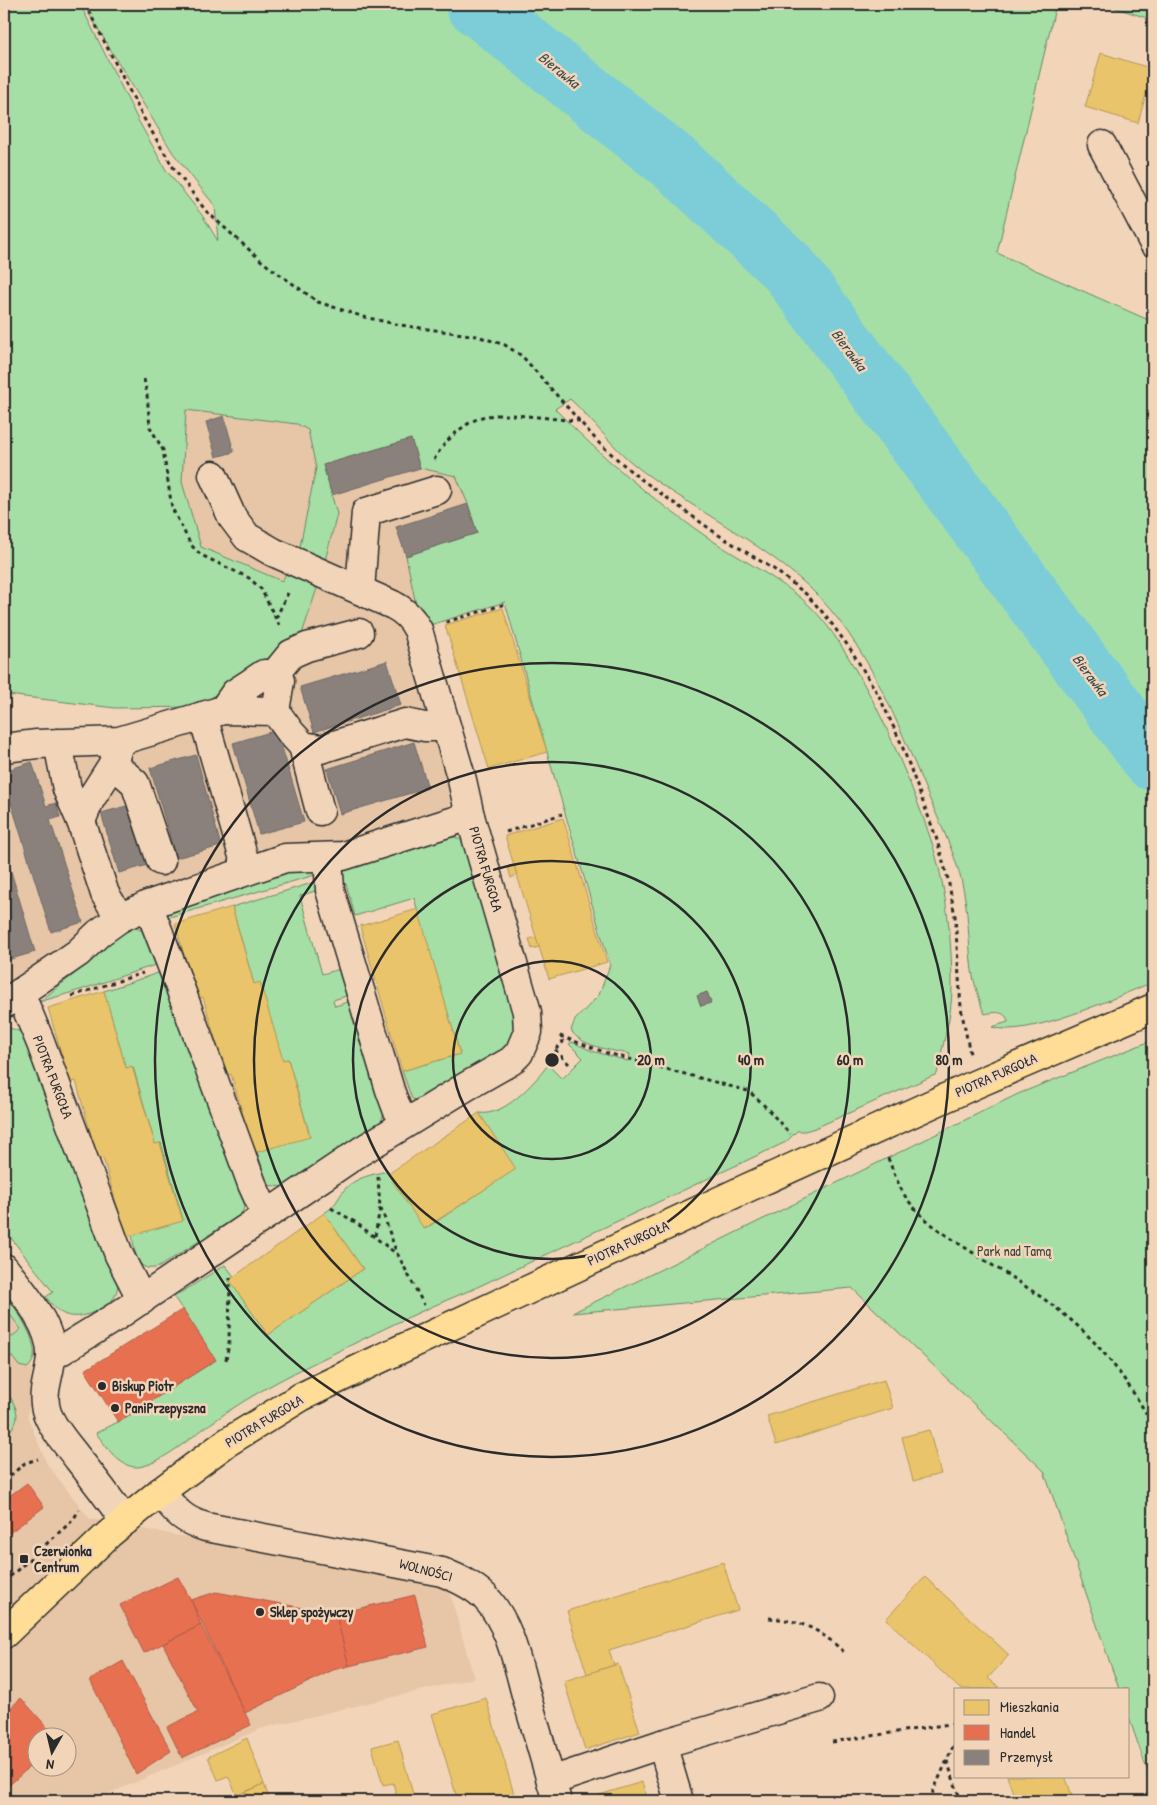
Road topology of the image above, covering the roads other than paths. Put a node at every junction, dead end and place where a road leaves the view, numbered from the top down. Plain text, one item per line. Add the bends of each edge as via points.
1 (1102, 146) dead end
2 (1153, 242) edge
3 (214, 475) dead end
4 (429, 492) road end
5 (360, 590) junction
6 (359, 633) dead end
7 (274, 675) junction
8 (275, 711) junction
9 (213, 713) junction
10 (446, 727) junction
11 (58, 743) junction
12 (303, 746) junction
13 (4, 748) edge
14 (116, 753) junction
15 (320, 811) dead end
16 (470, 816) junction
17 (81, 821) junction
18 (328, 857) junction
19 (161, 861) dead end
20 (247, 870) junction
21 (148, 905) junction
22 (120, 918) junction
23 (17, 1002) edge
24 (1153, 1008) edge
25 (406, 1123) junction
26 (266, 1215) junction
27 (4, 1268) edge
28 (142, 1300) junction
29 (51, 1357) junction
30 (160, 1492) junction
31 (125, 1520) junction
32 (4, 1634) edge
33 (819, 1698) dead end
34 (662, 1744) junction
35 (554, 1791) edge
36 (679, 1801) edge

1 - 2 street
3 - 5 street, PIOTRA FURGOŁA via 232,517 247,537
4 - 5 street via 366,512
5 - 10 street, PIOTRA FURGOŁA via 398,607 412,620 418,630
6 - 7 street via 291,654
7 - 8 street via 280,681
7 - 9 street via 264,674
8 - 9 street
8 - 12 street
9 - 14 street
9 - 20 street
10 - 12 street via 405,723 321,749
10 - 16 street, PIOTRA FURGOŁA
11 - 13 street
11 - 14 street
11 - 17 street via 67,789
12 - 15 street
14 - 17 street
14 - 19 street via 136,782
16 - 18 street, PIOTRA FURGOŁA via 354,853
16 - 25 street, PIOTRA FURGOŁA via 521,988 529,1020 528,1032 521,1050 511,1061
17 - 22 street via 105,894
18 - 20 street, PIOTRA FURGOŁA via 292,856
18 - 25 street via 332,899 390,1090
20 - 21 street, PIOTRA FURGOŁA
21 - 22 street, PIOTRA FURGOŁA
21 - 26 street
22 - 23 street, PIOTRA FURGOŁA
23 - 28 street, PIOTRA FURGOŁA via 119,1255
24 - 30 main road, PIOTRA FURGOŁA via 876,1129 324,1386 226,1443
25 - 26 street, PIOTRA FURGOŁA
26 - 28 street, PIOTRA FURGOŁA
27 - 29 street via 38,1313
28 - 29 street, PIOTRA FURGOŁA
29 - 31 street via 44,1386 47,1412 64,1440
30 - 31 main road, PIOTRA FURGOŁA
30 - 35 street, WOLNOŚCI via 180,1515 192,1523 442,1572 472,1586 485,1597 505,1627
31 - 32 main road, PIOTRA FURGOŁA
33 - 34 street
34 - 35 street
34 - 36 street

